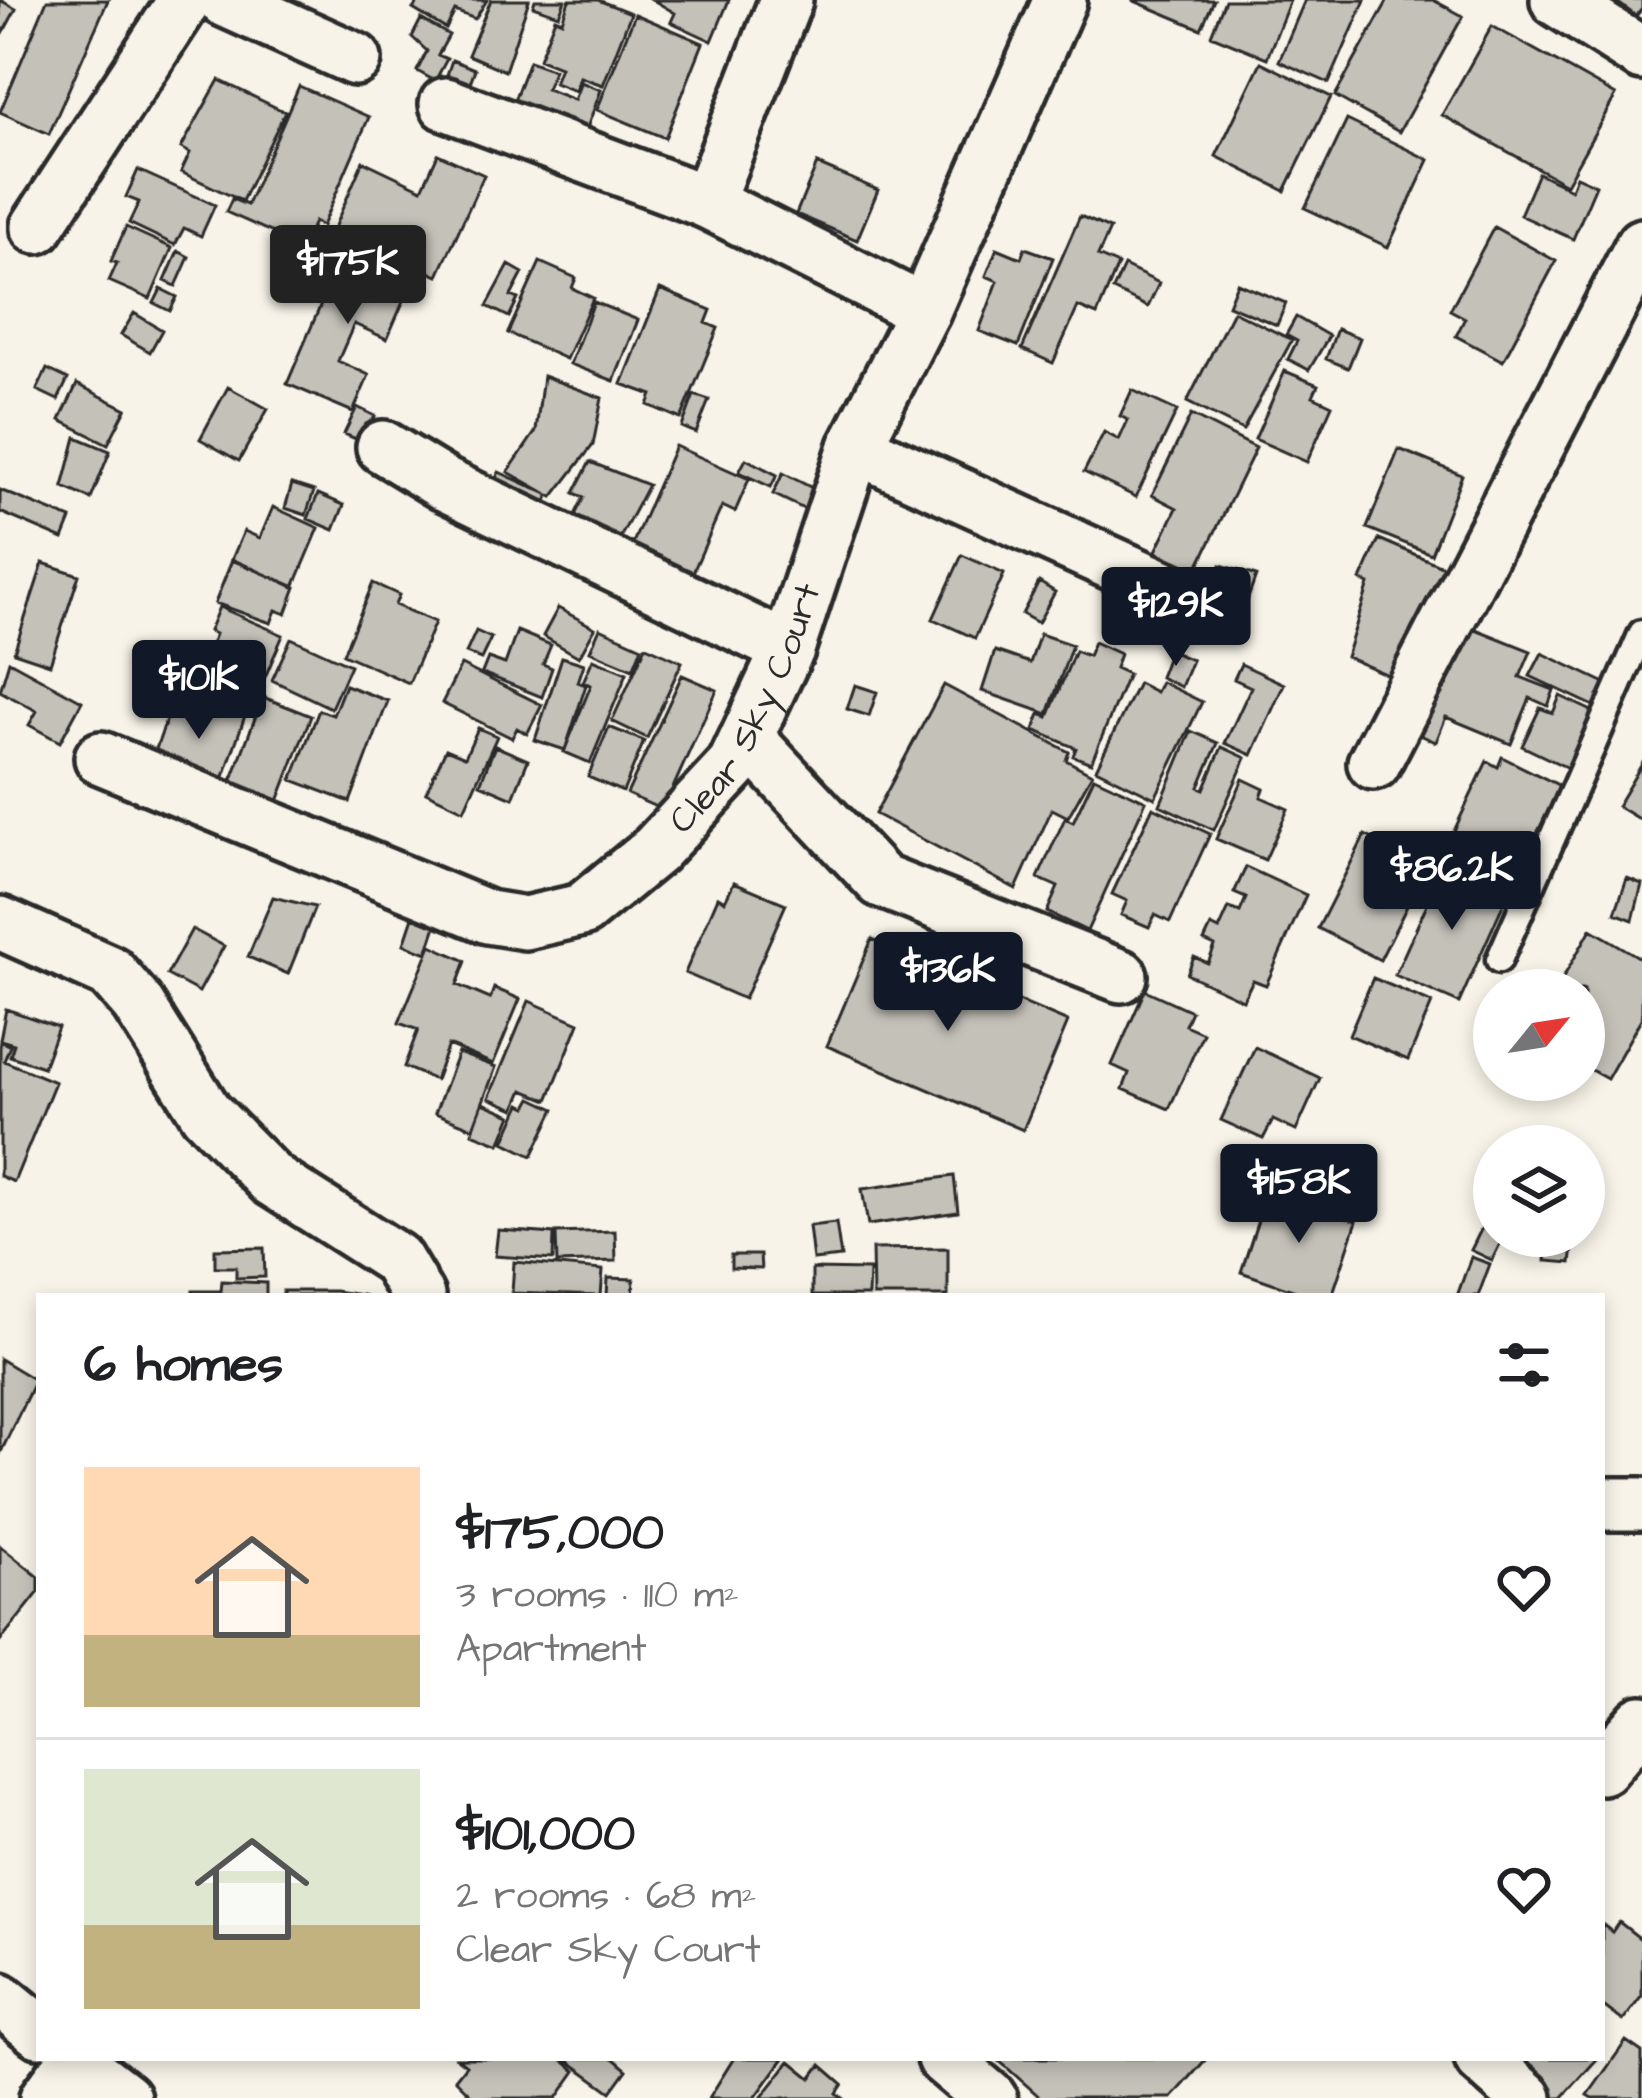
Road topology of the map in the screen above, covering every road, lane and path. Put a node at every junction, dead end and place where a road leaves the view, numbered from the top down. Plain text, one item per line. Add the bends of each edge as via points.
1 (184, 0) edge
2 (224, 0) edge
3 (786, 0) edge
4 (1060, 0) edge
5 (1557, 0) edge
6 (1642, 54) edge
7 (356, 59) dead end
8 (446, 104) dead end
9 (707, 202) junction
10 (37, 227) dead end
11 (1642, 245) edge
12 (924, 311) junction
13 (383, 447) dead end
14 (855, 447) junction
15 (1214, 609) dead end
16 (1642, 633) edge
17 (788, 649) junction
18 (747, 738) junction
19 (101, 758) dead end
20 (1373, 763) dead end
21 (0, 922) edge
22 (1499, 960) dead end
23 (1121, 976) dead end
24 (416, 1293) edge
25 (1605, 1504) edge
26 (1642, 1504) edge
27 (1642, 1723) edge
28 (1605, 1765) edge
29 (0, 1999) edge
30 (36, 2038) edge
31 (947, 2061) edge
32 (1484, 2061) edge
33 (58, 2062) edge
34 (124, 2098) edge
35 (990, 2098) edge
36 (1526, 2098) edge

1 - 10 street
2 - 7 street
3 - 9 street
4 - 12 street, Clear Sky Court
5 - 6 street
8 - 9 street
9 - 12 street
11 - 20 street
12 - 14 street, Clear Sky Court
13 - 17 street
14 - 15 street
14 - 17 street, Clear Sky Court
16 - 22 lane
17 - 18 street, Clear Sky Court
18 - 19 street, Clear Sky Court via 733,766 637,865 582,910 525,922 488,917
18 - 23 street via 881,880
21 - 24 street via 110,972 206,1113 272,1180 395,1258
25 - 26 street
27 - 28 street
29 - 30 street
31 - 35 street
32 - 36 street
33 - 34 street

